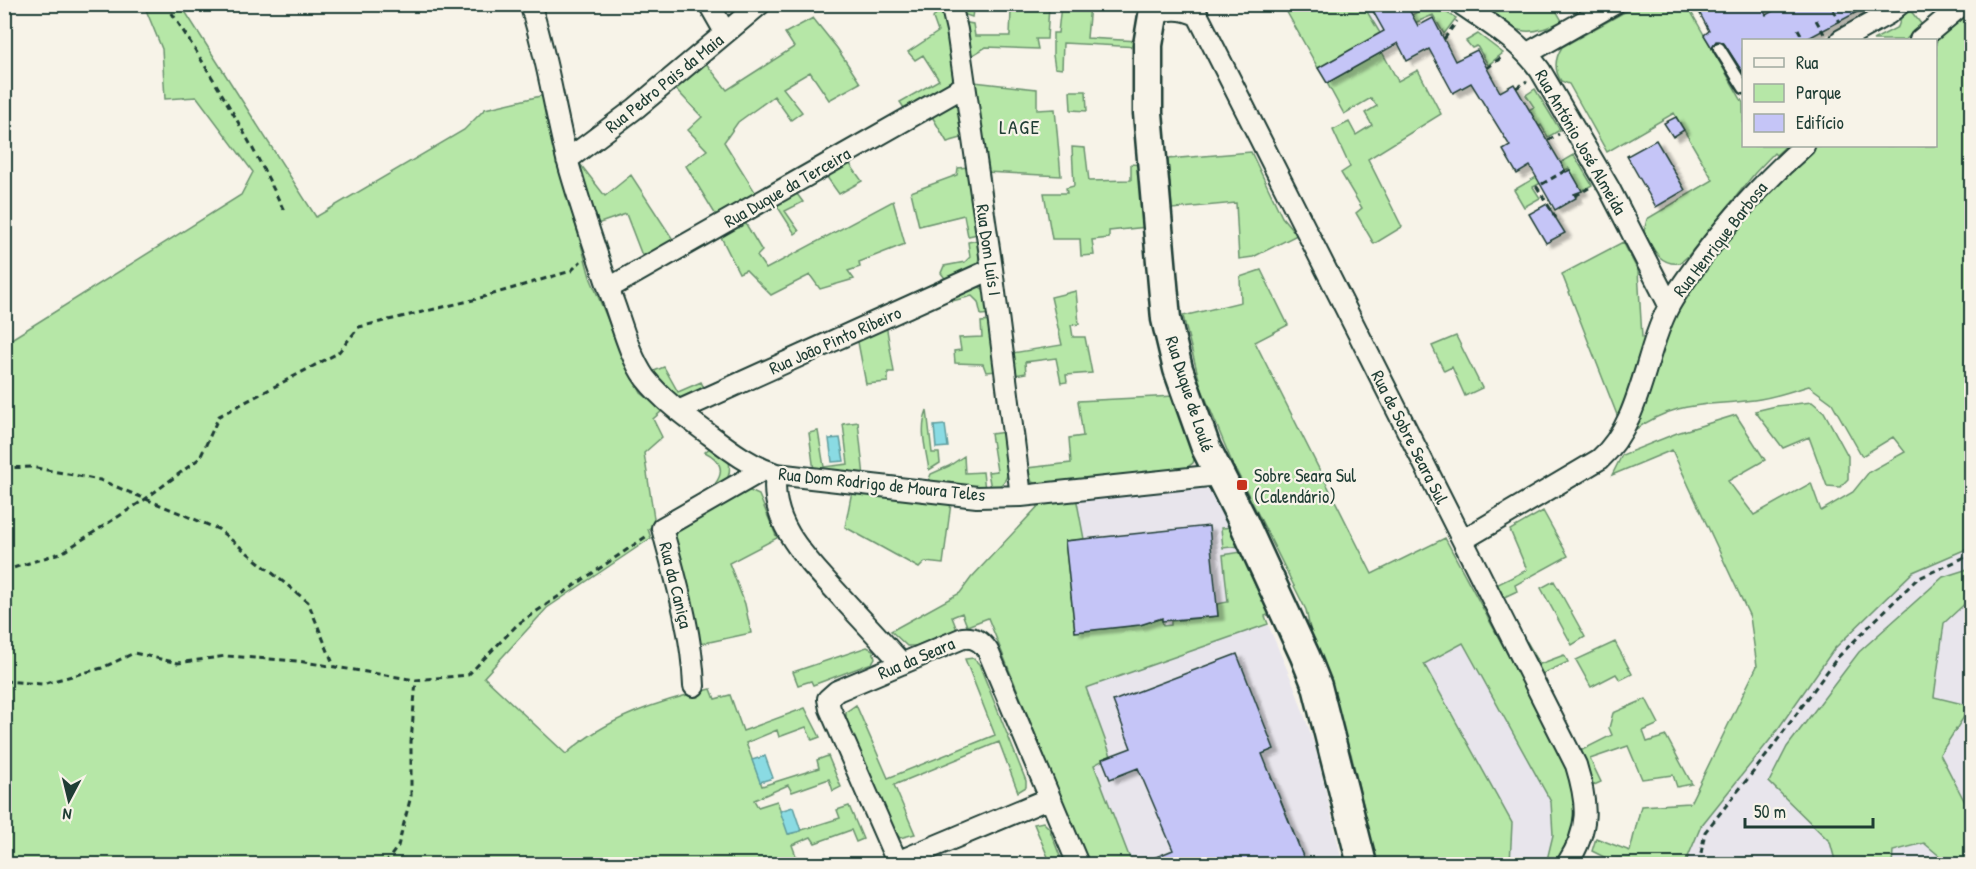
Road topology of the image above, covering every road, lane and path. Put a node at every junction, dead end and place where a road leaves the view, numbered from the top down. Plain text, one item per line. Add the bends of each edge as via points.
1 (166, 4) edge
2 (530, 4) edge
3 (709, 4) edge
4 (760, 4) edge
5 (951, 4) edge
6 (1614, 4) edge
7 (1900, 4) edge
8 (1964, 4) edge
9 (1154, 10) edge
10 (1195, 10) edge
11 (1833, 10) dead end
12 (1460, 11) edge
13 (1816, 20) dead end
14 (1798, 29) dead end
15 (726, 32) junction
16 (1836, 35) edge
17 (1444, 39) dead end
18 (1803, 39) edge
19 (1921, 39) edge
20 (1719, 48) dead end
21 (1527, 53) junction
22 (1505, 54) dead end
23 (1487, 68) dead end
24 (1531, 78) dead end
25 (965, 86) junction
26 (1742, 86) edge
27 (1516, 88) dead end
28 (1803, 147) edge
29 (567, 160) junction
30 (1569, 171) dead end
31 (1595, 185) dead end
32 (1575, 196) dead end
33 (285, 213) dead end
34 (1556, 218) dead end
35 (594, 246) junction
36 (992, 269) junction
37 (609, 288) junction
38 (1669, 305) junction
39 (678, 411) junction
40 (4, 468) edge
41 (769, 472) junction
42 (1218, 475) junction
43 (745, 480) junction
44 (776, 496) junction
45 (1021, 496) junction
46 (144, 500) junction
47 (662, 528) junction
48 (1462, 540) junction
49 (1971, 555) edge
50 (4, 571) edge
51 (902, 664) junction
52 (334, 666) junction
53 (416, 680) junction
54 (4, 681) edge
55 (694, 686) dead end
56 (1050, 798) junction
57 (897, 863) edge
58 (385, 864) edge
59 (1078, 864) edge
60 (1362, 864) edge
61 (1568, 864) edge
62 (1699, 864) edge

1 - 33 path via 259,159
2 - 29 street, Rua Dom Rodrigo de Moura Teles
3 - 15 street
4 - 15 street, Rua Pedro Pais da Maia
5 - 25 street, Rua Dom Luís I
6 - 21 street
7 - 16 street via 1880,19
8 - 19 street
9 - 10 street, Rua de Sobre Seara Sul
9 - 42 street, Rua Duque de Loulé via 1148,45 1148,113 1167,319 1181,380
10 - 48 street, Rua de Sobre Seara Sul
11 - 16 path
12 - 17 path
12 - 21 street, Rua António José Almeida via 1509,37
13 - 16 path
14 - 18 path
15 - 29 street, Rua Pedro Pais da Maia
20 - 26 lane
21 - 38 street, Rua António José Almeida via 1584,142
22 - 23 path
24 - 27 path
25 - 36 street, Rua Dom Luís I
25 - 37 street, Rua Duque da Terceira
28 - 38 street, Rua Henrique Barbosa via 1754,192
29 - 35 street, Rua Dom Rodrigo de Moura Teles
30 - 34 path via 1537,187
31 - 32 path
35 - 37 street, Rua Dom Rodrigo de Moura Teles
35 - 46 path via 571,272 359,327 339,353 219,416 200,458
36 - 39 street, Rua João Pinto Ribeiro
36 - 45 street, Rua Dom Luís I
37 - 39 street, Rua Dom Rodrigo de Moura Teles via 632,354 655,389
38 - 48 street, Rua Henrique Barbosa via 1633,406 1613,447 1600,459
39 - 41 street, Rua Dom Rodrigo de Moura Teles via 736,455
40 - 46 path via 31,467 100,480
41 - 43 street, Rua da Caniça
41 - 44 street
41 - 45 street, Rua Dom Rodrigo de Moura Teles via 977,497
42 - 45 street, Rua Dom Rodrigo de Moura Teles
42 - 60 street, Rua Duque de Loulé via 1242,519 1317,686
43 - 44 street via 761,484
43 - 47 street, Rua da Caniça
44 - 51 street via 782,520 800,550
46 - 50 path via 63,552
46 - 52 path via 218,529 308,602
47 - 53 path via 637,541 518,624 468,675
47 - 55 street, Rua da Caniça via 686,621
48 - 61 street, Rua de Sobre Seara Sul via 1576,765 1586,806 1585,823
49 - 62 path via 1917,579 1837,658 1705,832
51 - 56 street, Rua da Seara via 963,638 978,639 984,644
51 - 57 street, Rua da Seara via 837,691 828,699
52 - 53 path
52 - 54 path via 226,656 178,663 134,653 102,668 42,684
53 - 58 path via 411,796 398,846
56 - 57 street
56 - 59 street, Rua da Seara

